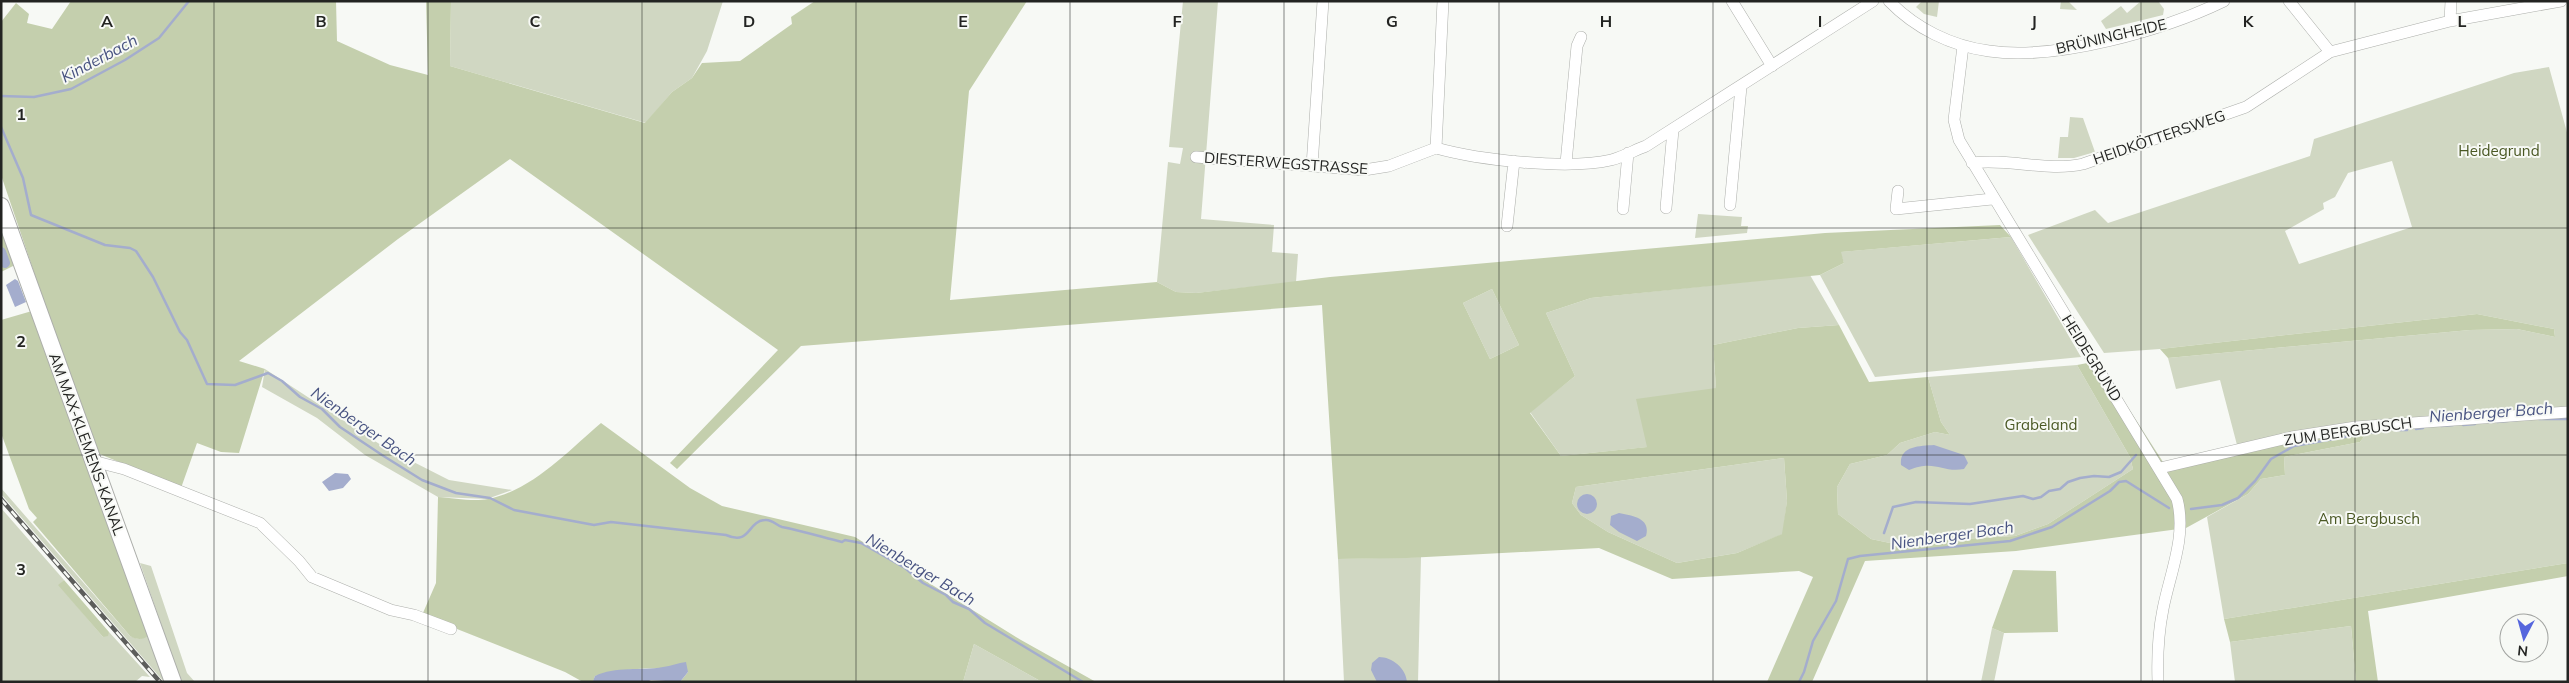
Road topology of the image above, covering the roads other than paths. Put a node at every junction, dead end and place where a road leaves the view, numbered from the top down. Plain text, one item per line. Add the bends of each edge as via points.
1 (1323, 1) edge
2 (1443, 1) edge
3 (1732, 1) edge
4 (1873, 1) edge
5 (1889, 1) edge
6 (2224, 1) edge
7 (2289, 1) edge
8 (2451, 1) edge
9 (2561, 1) edge
10 (2566, 1) edge
11 (2568, 9) edge
12 (2450, 21) junction
13 (1581, 37) dead end
14 (1963, 46) junction
15 (2330, 52) junction
16 (1772, 66) junction
17 (1741, 87) junction
18 (1672, 130) junction
19 (1436, 148) junction
20 (1628, 153) junction
21 (1196, 157) dead end
22 (1514, 161) junction
23 (1566, 163) junction
24 (1972, 163) junction
25 (1312, 166) junction
26 (1898, 191) dead end
27 (1992, 199) junction
28 (1730, 205) dead end
29 (1, 206) edge
30 (1666, 208) dead end
31 (1623, 209) dead end
32 (1507, 226) dead end
33 (2568, 412) edge
34 (93, 461) junction
35 (2160, 468) junction
36 (451, 628) dead end
37 (174, 682) edge
38 (2158, 682) edge

1 - 25 street
2 - 19 street
3 - 16 street
4 - 16 street
5 - 14 street, BRÜNINGHEIDE via 1916,24
6 - 14 street, BRÜNINGHEIDE via 2178,20 2086,45 2002,52
7 - 15 street
8 - 12 street
9 - 12 street, HEIDKÖTTERSWEG
10 - 11 street
12 - 15 street, HEIDKÖTTERSWEG
13 - 23 street via 1577,46
14 - 24 street, HEIDEGRUND via 1954,120 1958,140
15 - 24 street, HEIDKÖTTERSWEG via 2246,107 2083,164 2061,166 1994,160
16 - 17 street
17 - 18 street
17 - 28 street
18 - 20 street
18 - 30 street
19 - 22 street
19 - 25 street, DIESTERWEGSTRASSE via 1375,169
20 - 23 street via 1610,160
20 - 31 street
21 - 25 street, DIESTERWEGSTRASSE
22 - 23 street
22 - 32 street
24 - 27 street, HEIDEGRUND
26 - 27 street via 1896,208
27 - 35 street, HEIDEGRUND
29 - 34 main road, AM MAX-KLEMENS-KANAL
33 - 35 street, ZUM BERGBUSCH via 2356,427 2292,437
34 - 36 street via 124,469 260,523 312,577 391,610 414,614
34 - 37 main road, AM MAX-KLEMENS-KANAL
35 - 38 street, HEIDEGRUND via 2177,499 2181,520 2156,649

